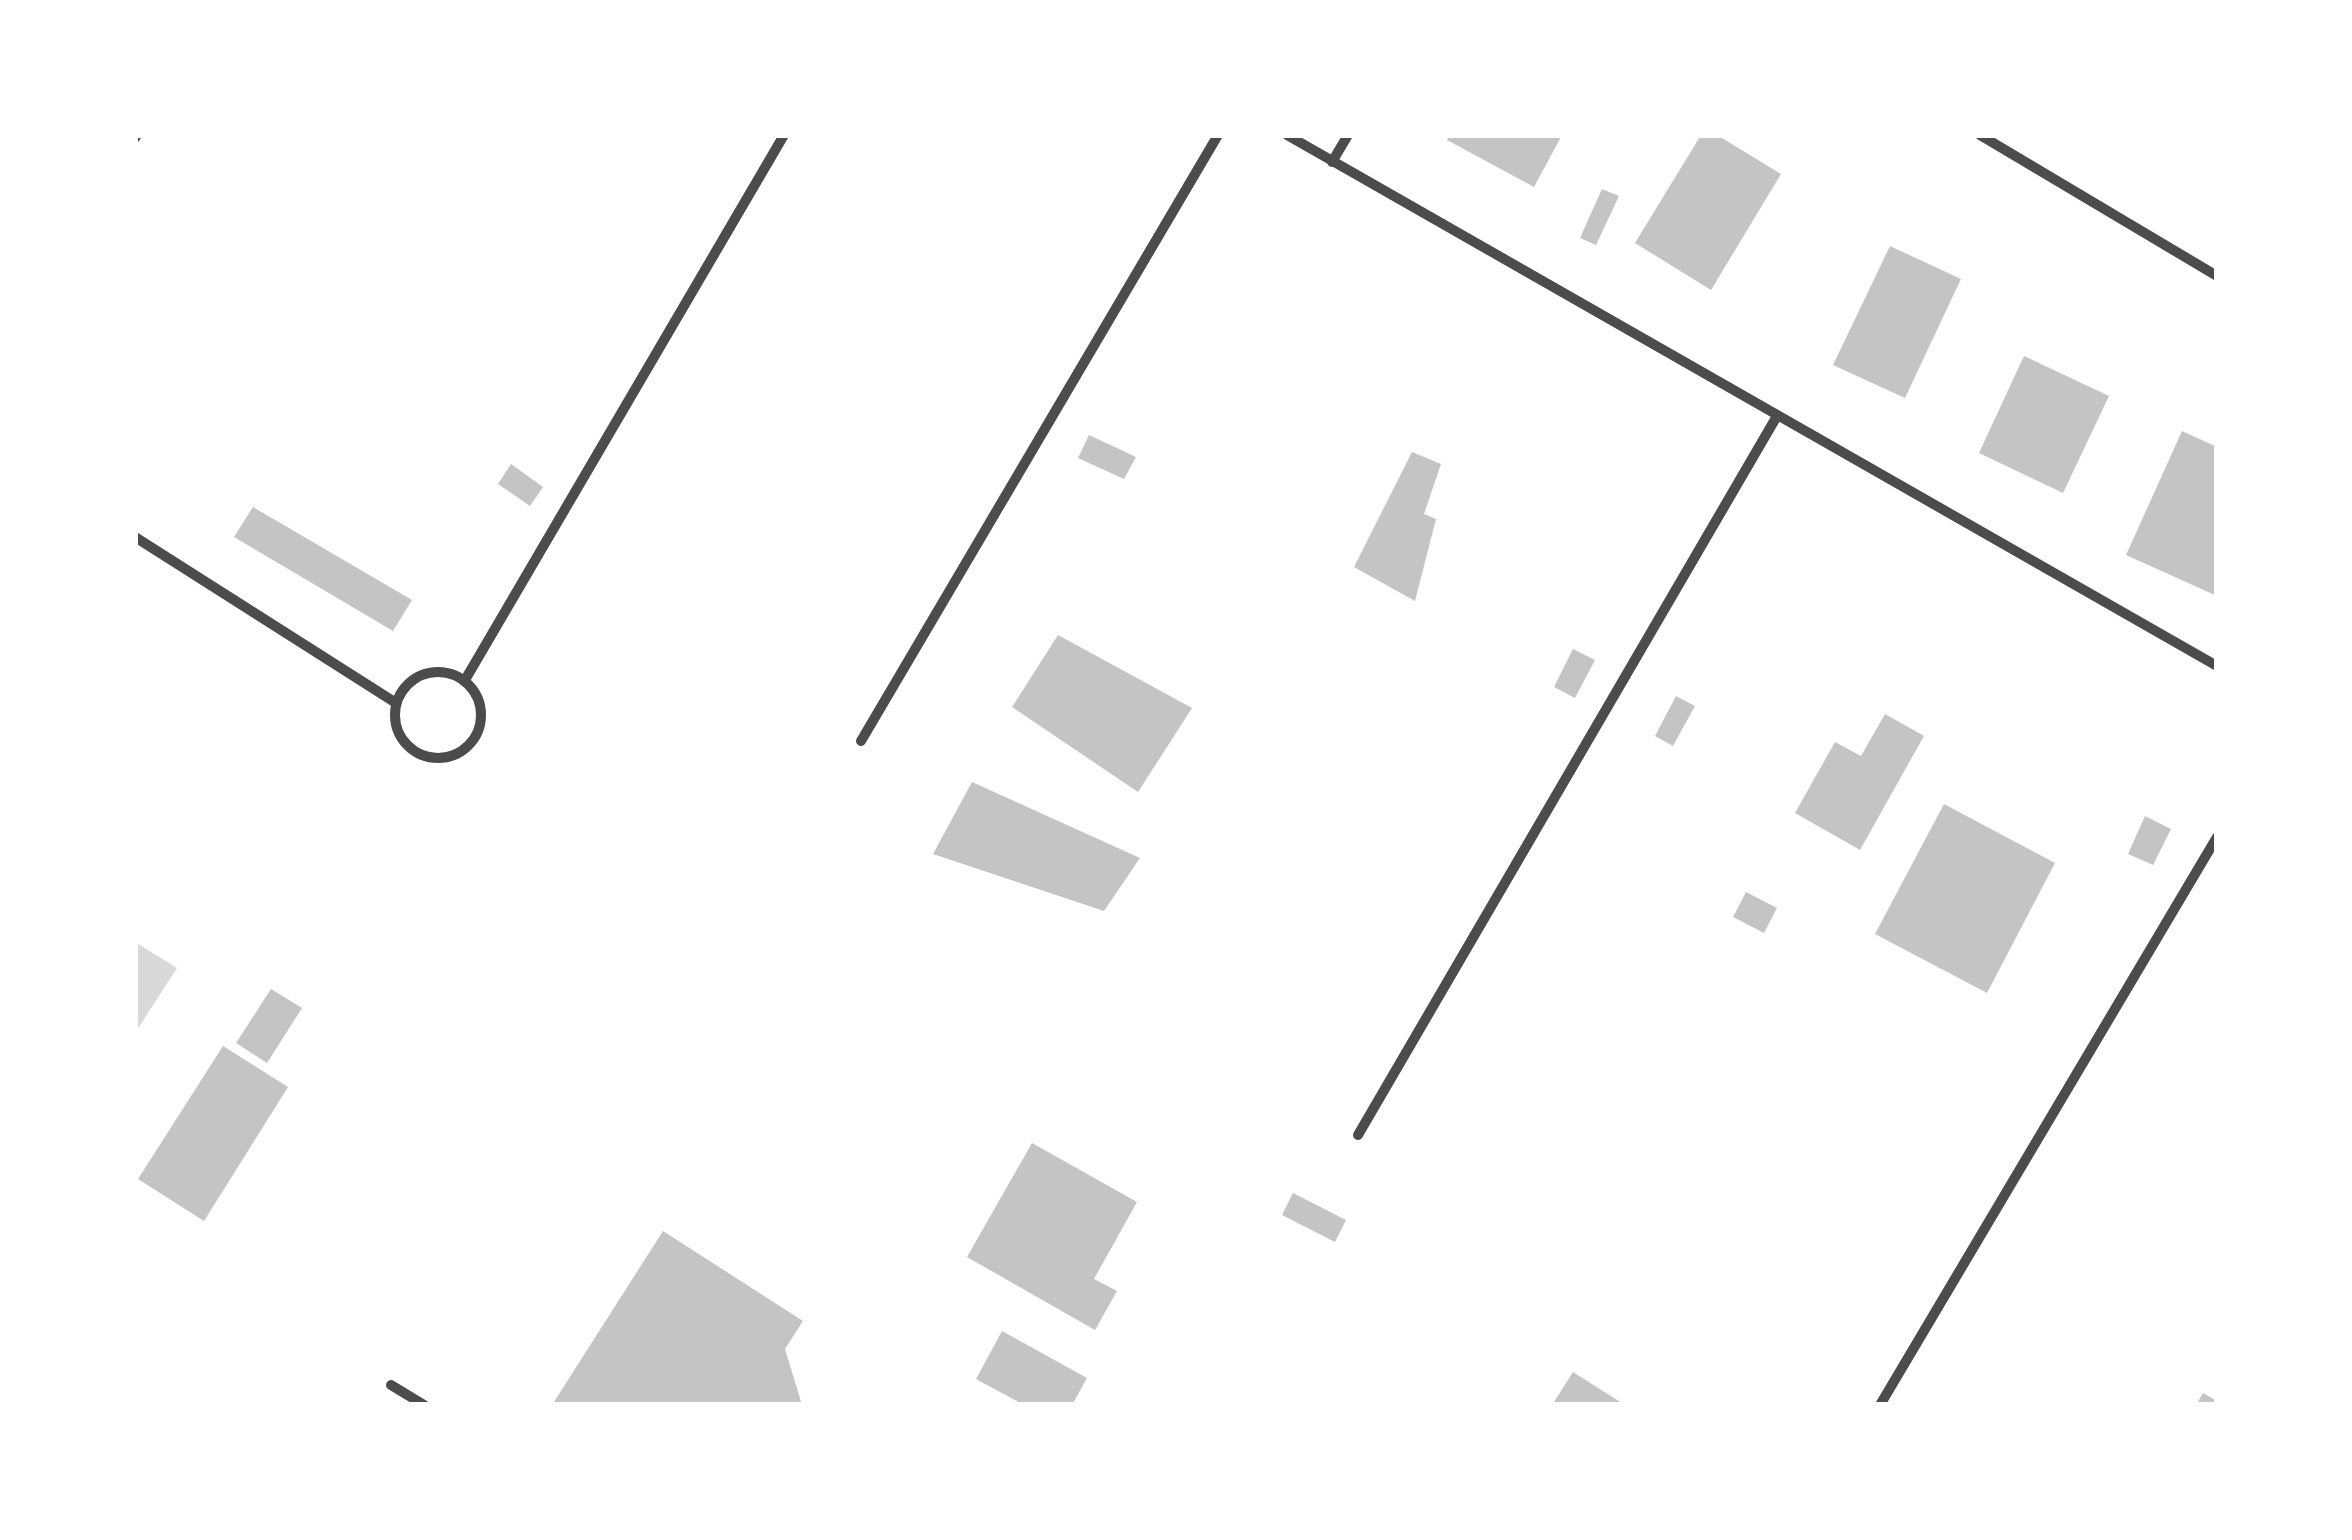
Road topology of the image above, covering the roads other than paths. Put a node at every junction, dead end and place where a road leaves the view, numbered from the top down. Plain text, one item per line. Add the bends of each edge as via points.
1 (784, 135) edge
2 (1218, 135) edge
3 (1286, 135) edge
4 (1348, 135) edge
5 (1980, 135) edge
6 (1332, 162) junction
7 (2217, 276) edge
8 (1777, 416) junction
9 (135, 537) edge
10 (2217, 666) edge
11 (466, 680) junction
12 (396, 702) junction
13 (862, 741) dead end
14 (2217, 837) edge
15 (1358, 1135) dead end
16 (392, 1385) dead end
17 (424, 1405) edge
18 (1880, 1405) edge

1 - 11 street
2 - 13 street
3 - 6 street
4 - 6 street
5 - 7 street
6 - 8 street
8 - 10 street
8 - 15 street
9 - 12 street
11 - 12 street via 439,670 412,679
11 - 12 street via 482,717 476,737 461,752 421,755 404,742 395,724
14 - 18 street
16 - 17 street

